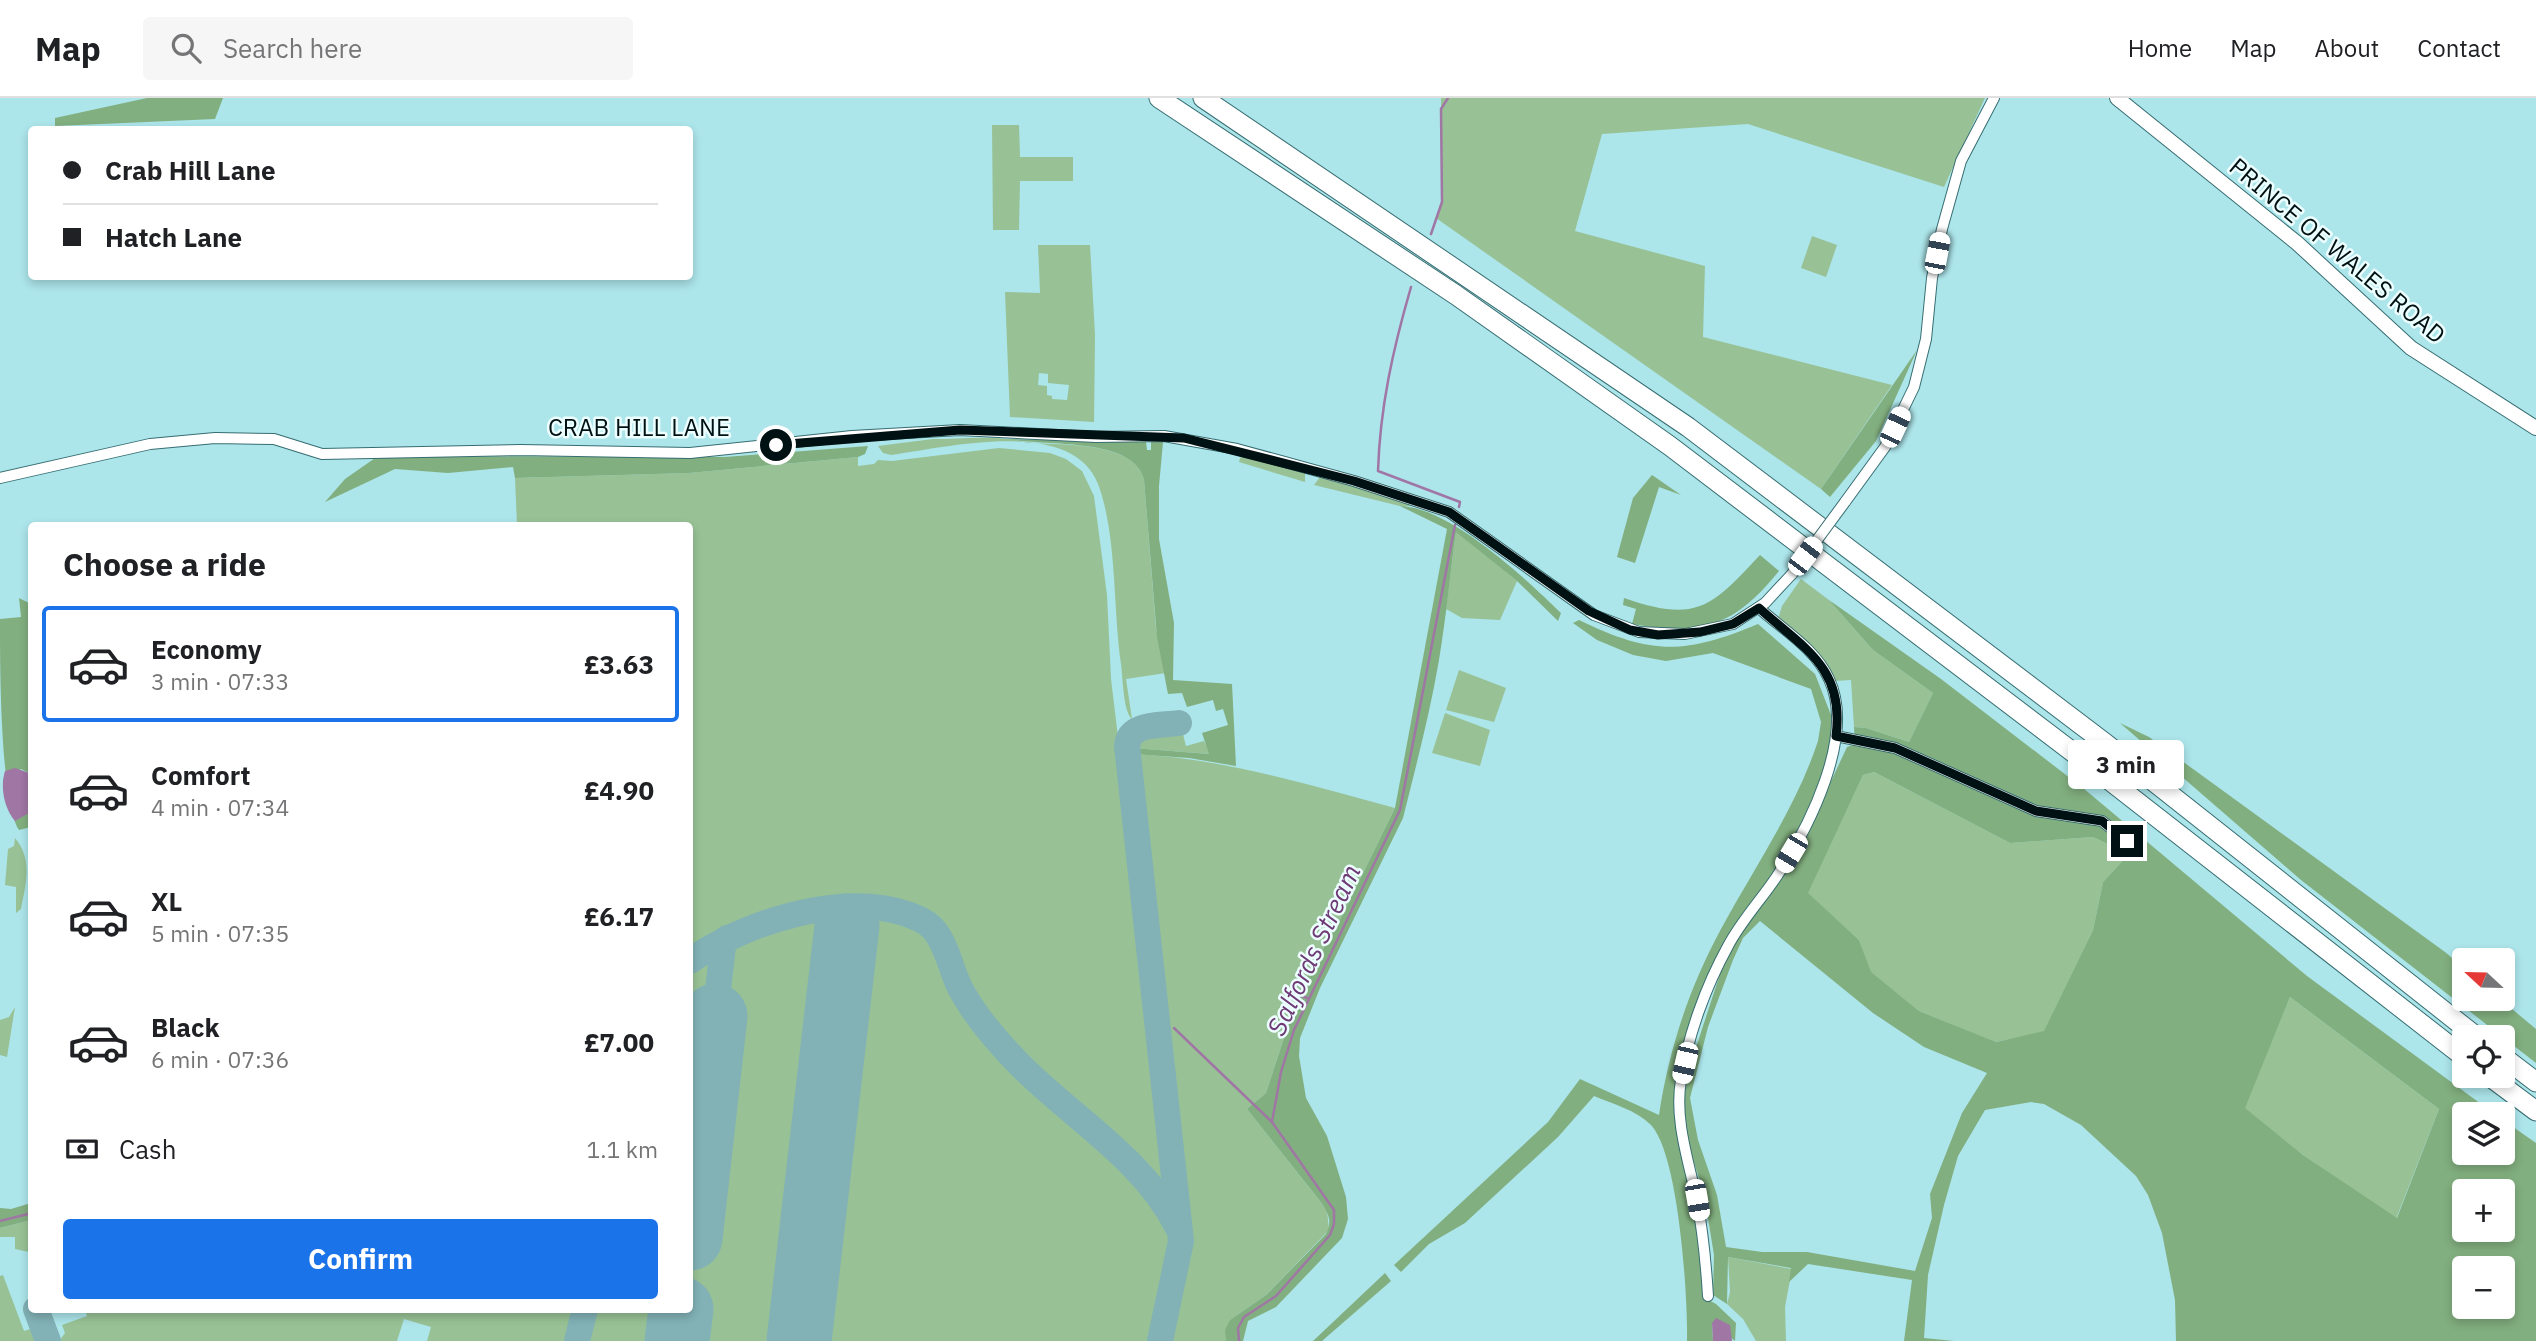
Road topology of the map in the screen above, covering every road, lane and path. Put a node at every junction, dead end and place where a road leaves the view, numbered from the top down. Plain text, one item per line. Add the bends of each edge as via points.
1 (1160, 98) edge
2 (1203, 98) edge
3 (1994, 98) edge
4 (2117, 98) edge
5 (2536, 428) edge
6 (0, 478) edge
7 (1759, 608) junction
8 (1836, 736) junction
9 (2127, 841) dead end
10 (2461, 1025) edge
11 (2452, 1048) edge
12 (2515, 1066) edge
13 (2536, 1082) edge
14 (2506, 1088) edge
15 (2536, 1111) edge
16 (1708, 1296) dead end

1 - 11 highway via 1456,295 1670,446 2084,760
2 - 10 highway via 1688,427 2105,743
3 - 7 street, CRAB HILL LANE, bridge via 1961,161 1945,217 1926,339 1913,387 1885,447 1792,573
4 - 5 street, PRINCE OF WALES ROAD via 2297,243 2411,348
6 - 7 street, CRAB HILL LANE via 150,444 215,438 274,439 322,454 690,453 960,430 1184,438 1354,481 1449,512 1589,611 1630,630 1658,635 1700,632 1733,624
7 - 8 street via 1825,669 1838,708
8 - 9 street via 1895,748 2036,811 2102,821
8 - 16 street via 1815,804 1791,853 1729,943 1716,971 1680,1082 1683,1138 1703,1235
12 - 13 highway
14 - 15 highway

